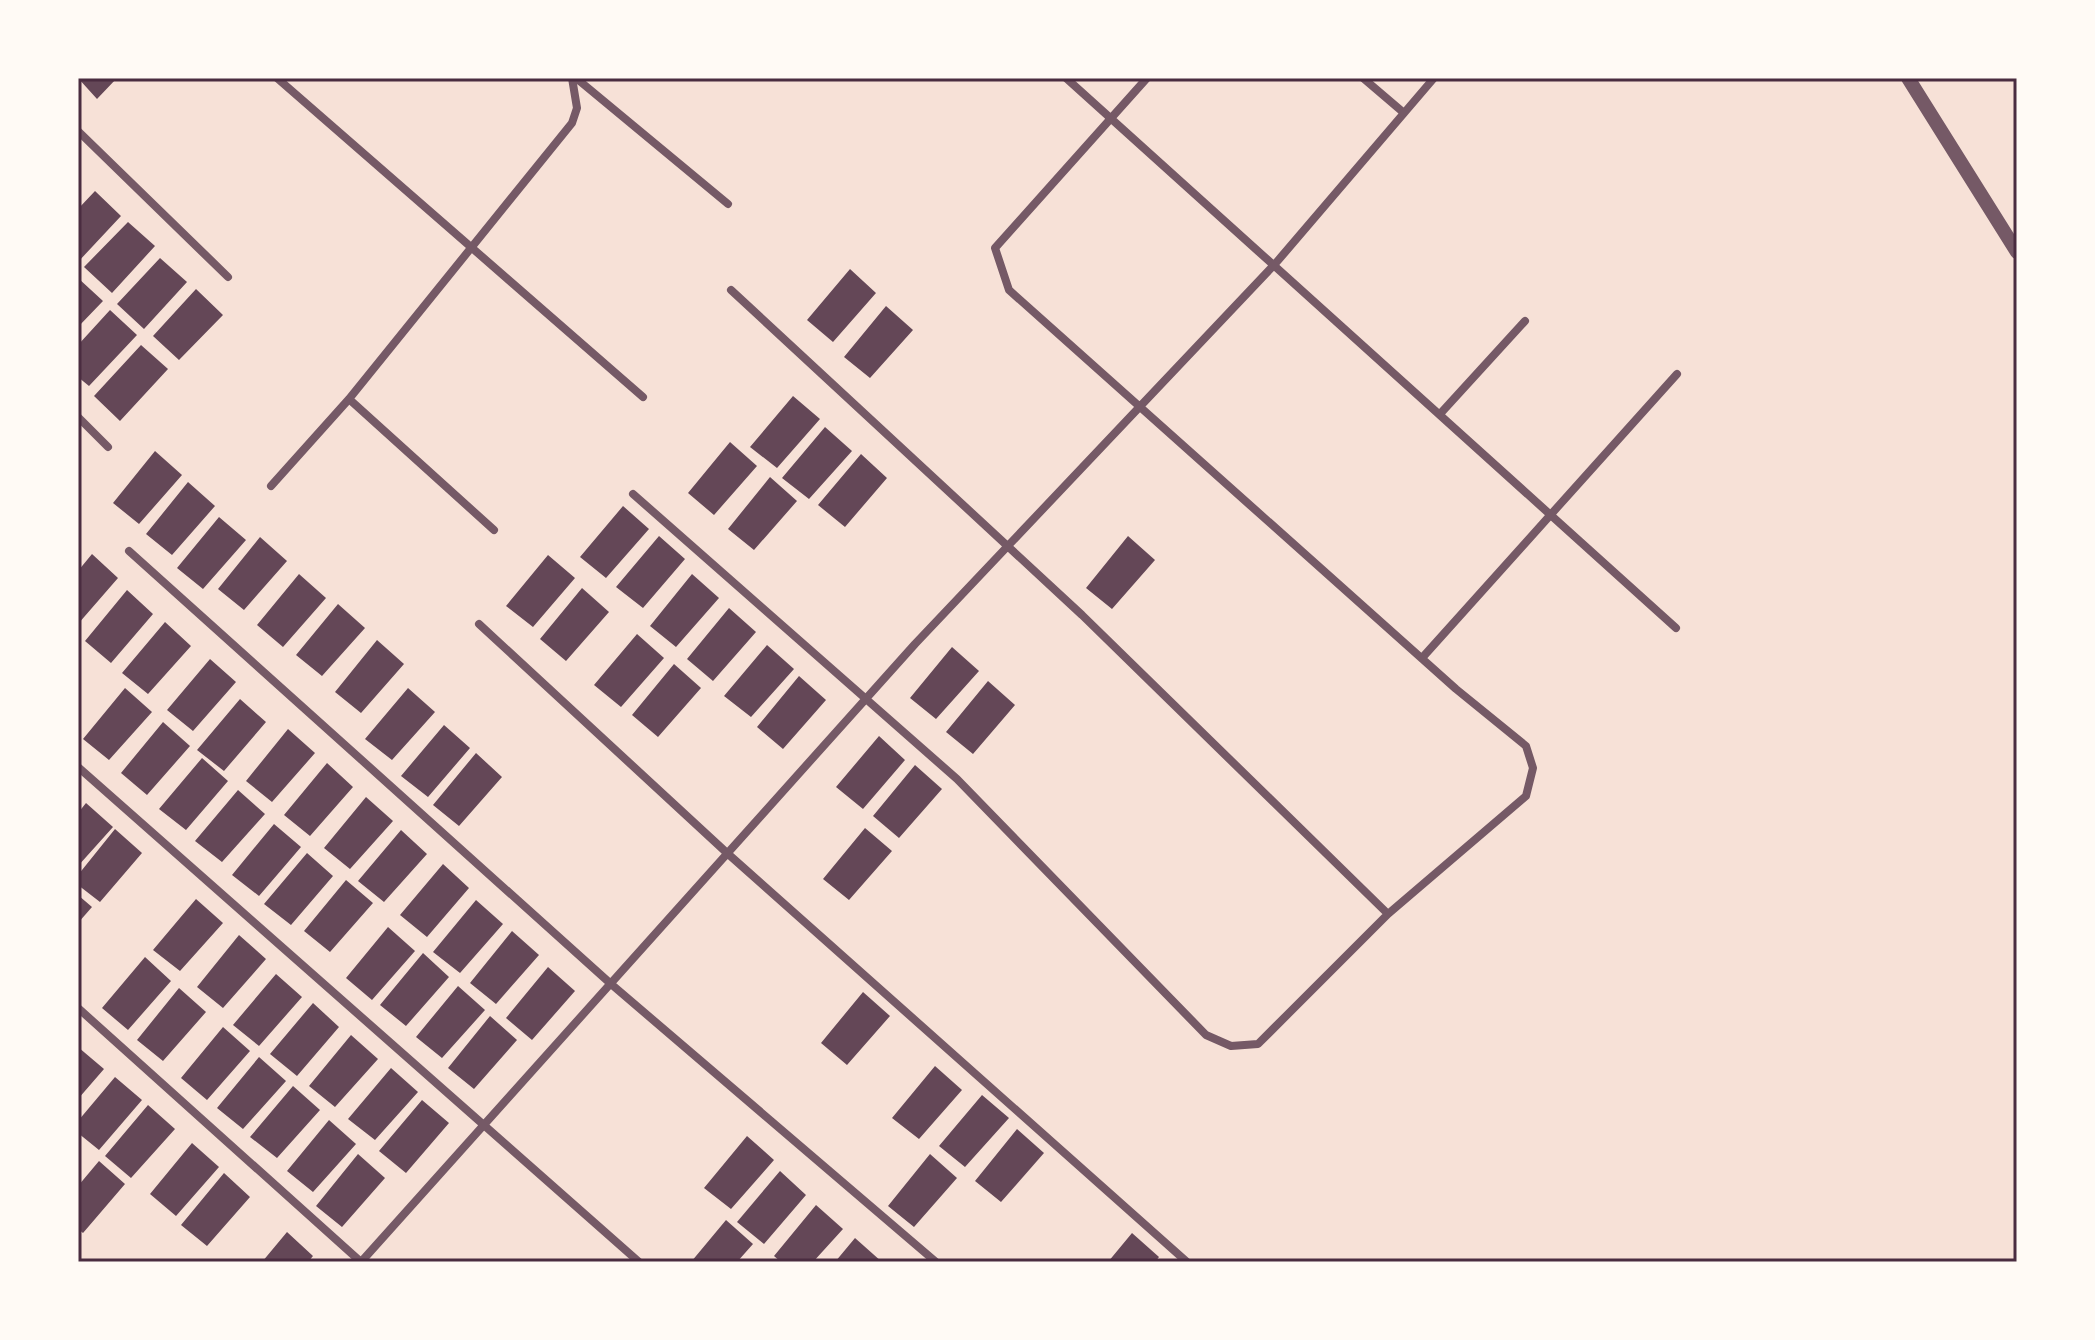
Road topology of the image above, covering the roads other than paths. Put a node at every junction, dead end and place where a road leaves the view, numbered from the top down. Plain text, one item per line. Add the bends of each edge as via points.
1 (277, 78) edge
2 (574, 78) edge
3 (1066, 78) edge
4 (1147, 78) edge
5 (1363, 78) edge
6 (1434, 78) edge
7 (1908, 78) edge
8 (1404, 113) junction
9 (1112, 119) junction
10 (78, 131) edge
11 (728, 204) dead end
12 (471, 248) junction
13 (2017, 252) edge
14 (1275, 264) junction
15 (228, 277) dead end
16 (731, 290) dead end
17 (1525, 321) dead end
18 (1677, 374) dead end
19 (643, 397) dead end
20 (349, 399) junction
21 (1141, 405) junction
22 (1440, 414) junction
23 (78, 417) edge
24 (108, 447) dead end
25 (271, 486) dead end
26 (633, 494) dead end
27 (1552, 515) junction
28 (494, 530) dead end
29 (1007, 547) junction
30 (129, 551) dead end
31 (479, 624) dead end
32 (1676, 628) dead end
33 (1422, 658) junction
34 (868, 696) junction
35 (78, 767) edge
36 (727, 853) junction
37 (1388, 914) junction
38 (611, 984) junction
39 (78, 1008) edge
40 (485, 1125) junction
41 (361, 1262) edge
42 (639, 1262) edge
43 (936, 1262) edge
44 (1187, 1262) edge

1 - 12 street
2 - 11 street
2 - 12 street via 577,108 572,123
3 - 9 street
4 - 9 street
5 - 8 street
6 - 8 street
7 - 13 street
8 - 14 street
9 - 14 street
9 - 21 street via 995,248 1009,290
10 - 15 street
12 - 19 street
12 - 20 street
14 - 21 street
14 - 22 street
16 - 29 street
17 - 22 street
18 - 27 street
20 - 25 street
20 - 28 street
21 - 29 street
21 - 33 street
22 - 27 street
23 - 24 street
26 - 34 street
27 - 32 street
27 - 33 street
29 - 34 street
29 - 37 street
30 - 38 street
31 - 36 street
33 - 37 street via 1526,746 1533,768 1526,796
34 - 36 street
34 - 37 street via 957,779 1206,1035 1231,1046 1258,1044
35 - 40 street
36 - 38 street
36 - 44 street
38 - 40 street
38 - 43 street
39 - 41 street
40 - 41 street
40 - 42 street

